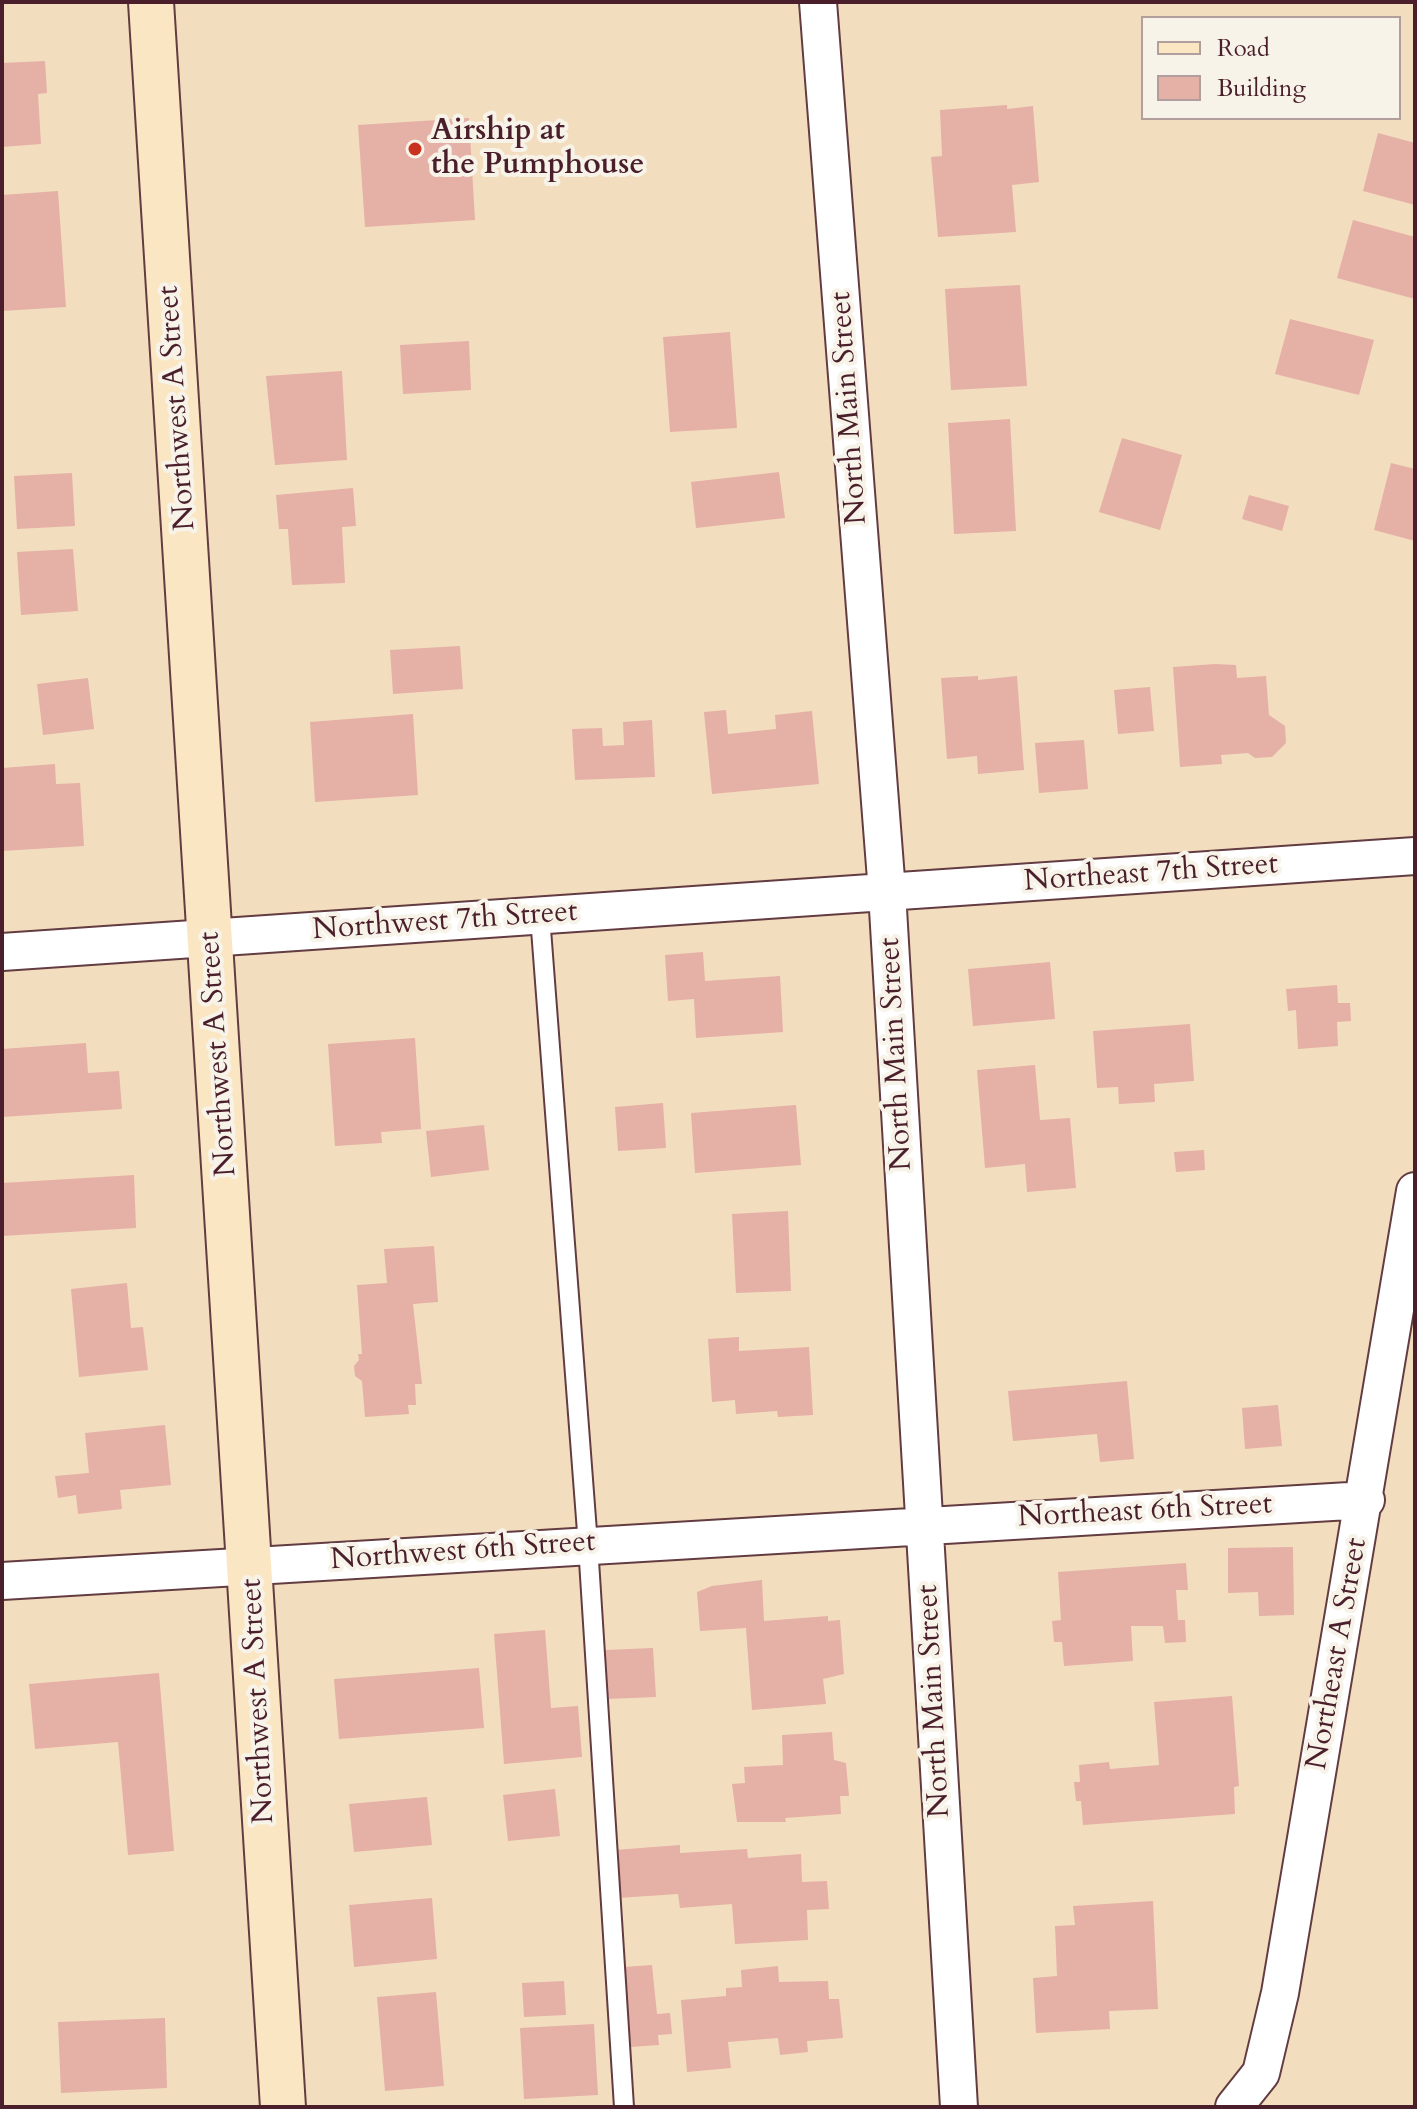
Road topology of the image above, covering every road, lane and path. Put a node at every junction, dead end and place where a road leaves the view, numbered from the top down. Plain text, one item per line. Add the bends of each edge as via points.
1 (151, 2) edge
2 (818, 2) edge
3 (1415, 856) edge
4 (887, 892) junction
5 (540, 916) junction
6 (212, 938) junction
7 (2, 952) edge
8 (1415, 1191) edge
9 (1366, 1500) junction
10 (924, 1524) junction
11 (588, 1545) junction
12 (251, 1565) junction
13 (2, 1581) edge
14 (283, 2107) edge
15 (624, 2107) edge
16 (959, 2107) edge
17 (1234, 2107) edge

1 - 6 street, Northwest A Street
2 - 4 street, North Main Street
3 - 4 street, Northeast 7th Street
4 - 5 street, Northwest 7th Street
4 - 10 street, North Main Street
5 - 6 street, Northwest 7th Street
5 - 11 lane
6 - 7 street, Northwest 7th Street
6 - 12 street, Northwest A Street
8 - 9 street, Northeast A Street
9 - 10 street, Northeast 6th Street
9 - 17 street, Northeast A Street via 1280,1993 1261,2073
10 - 11 street, Northwest 6th Street
10 - 16 street, North Main Street
11 - 12 street, Northwest 6th Street
11 - 15 lane
12 - 13 street, Northwest 6th Street
12 - 14 street, Northwest A Street

